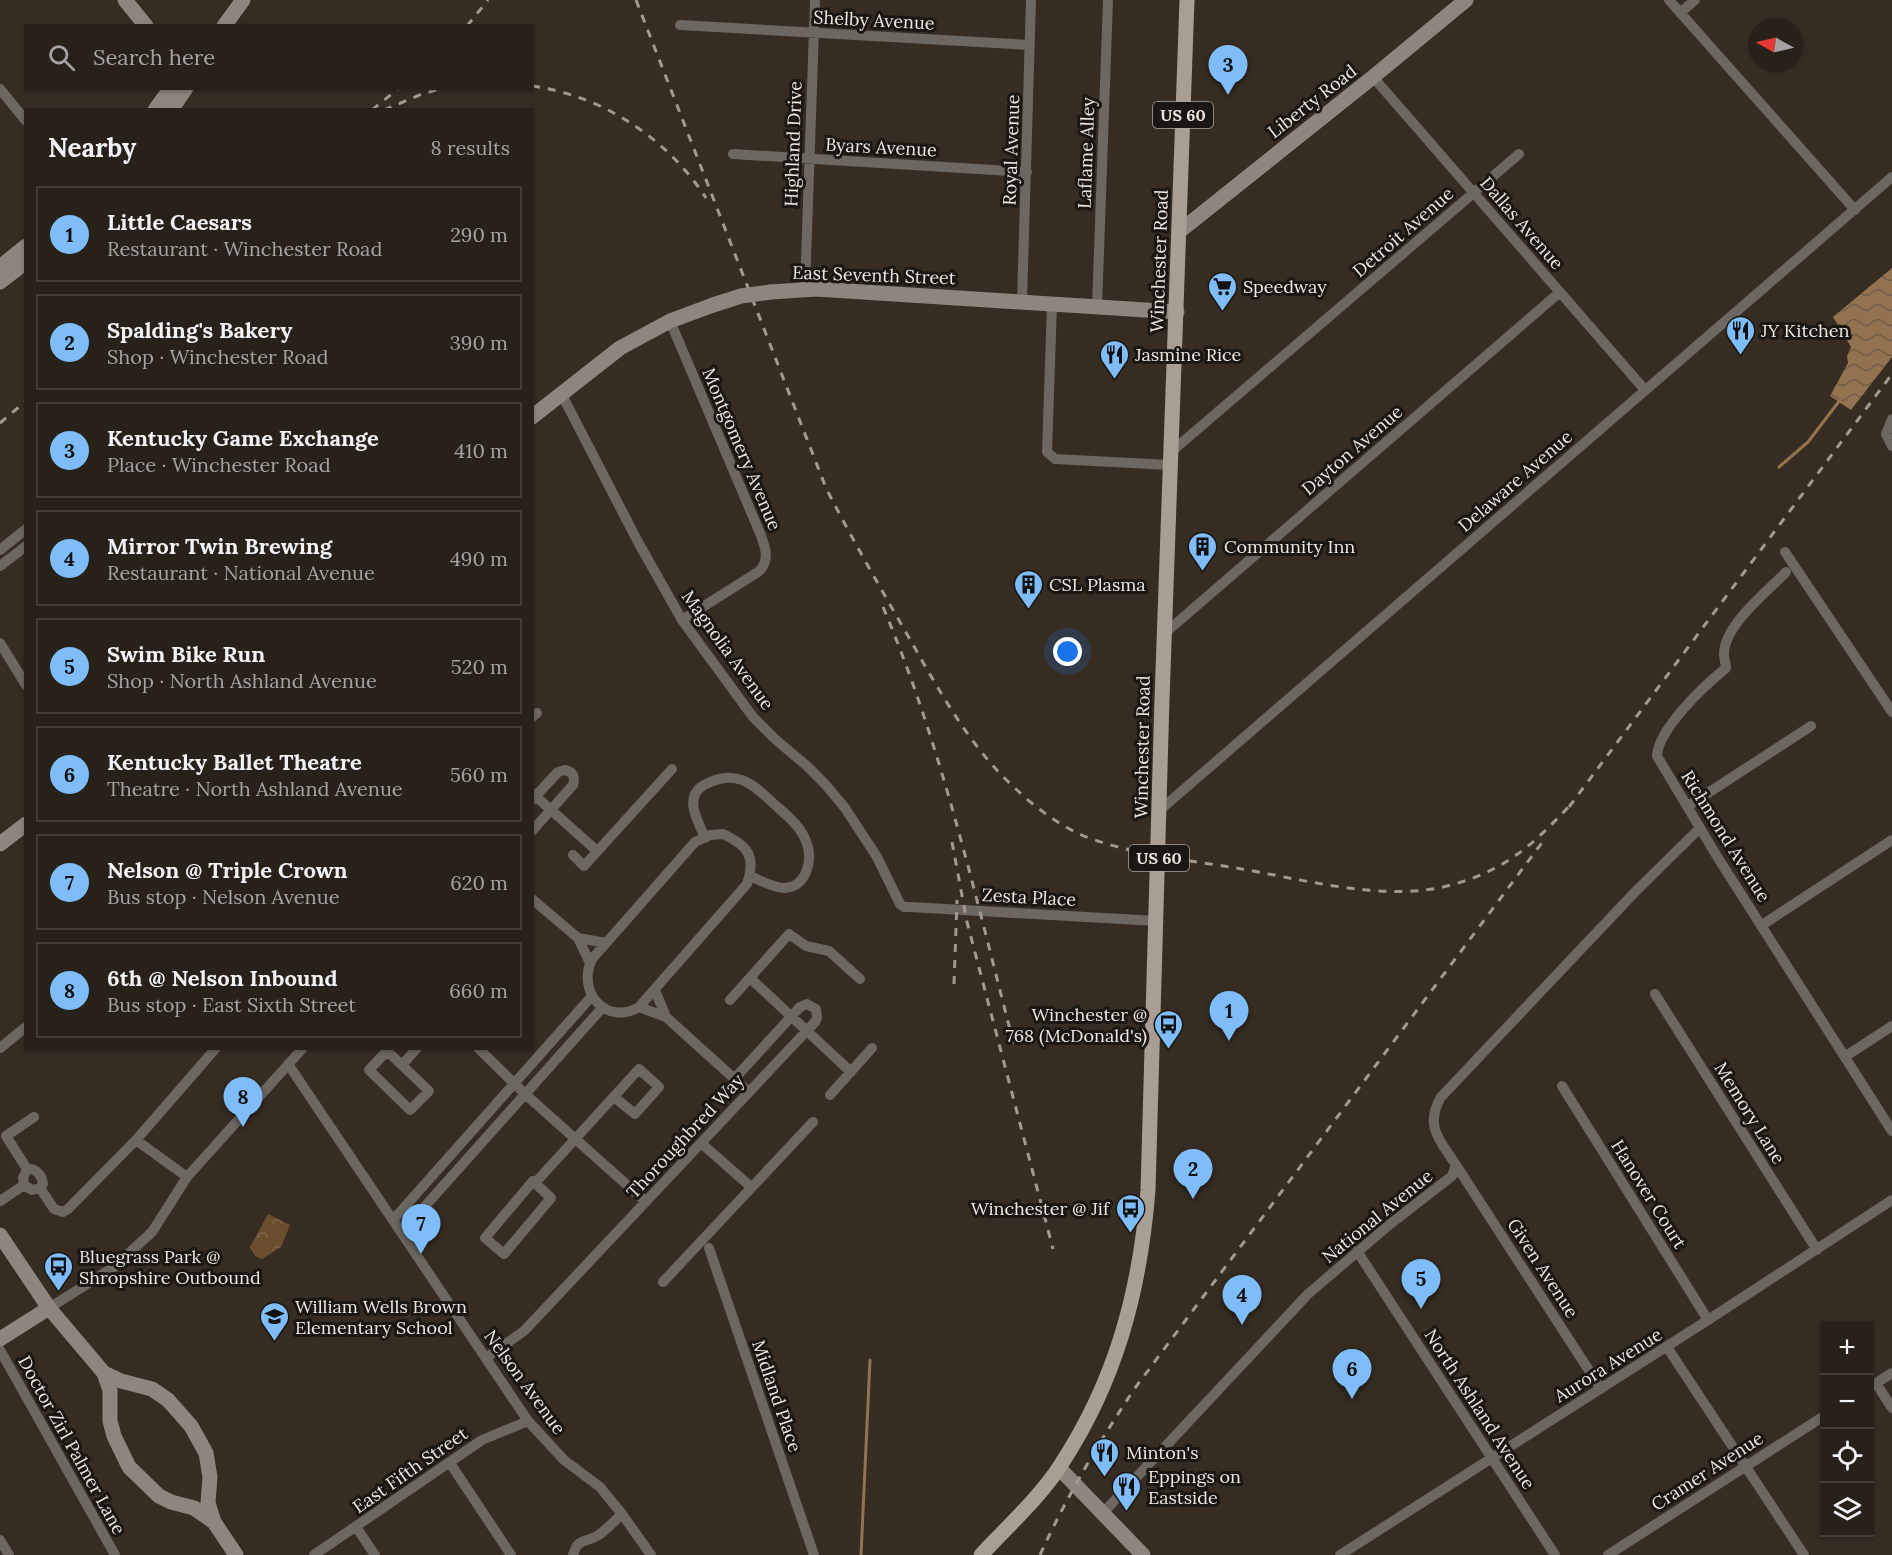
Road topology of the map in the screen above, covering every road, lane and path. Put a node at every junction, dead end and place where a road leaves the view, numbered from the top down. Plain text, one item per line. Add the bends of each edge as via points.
1 (125, 0) edge
2 (243, 0) edge
3 (815, 0) edge
4 (1031, 0) edge
5 (1108, 0) edge
6 (1186, 0) edge
7 (1466, 0) edge
8 (1669, 0) edge
9 (1695, 0) edge
10 (1680, 12) junction
11 (144, 24) edge
12 (225, 24) edge
13 (680, 25) dead end
14 (814, 33) junction
15 (1030, 45) junction
16 (1373, 77) junction
17 (0, 89) edge
18 (170, 90) edge
19 (185, 90) edge
20 (156, 108) edge
21 (172, 108) edge
22 (24, 119) edge
23 (733, 154) dead end
24 (1519, 154) dead end
25 (809, 159) junction
26 (1027, 172) junction
27 (1892, 177) edge
28 (1474, 193) junction
29 (1855, 210) junction
30 (1180, 231) junction
31 (24, 248) edge
32 (24, 264) edge
33 (0, 267) edge
34 (0, 282) edge
35 (805, 289) junction
36 (1560, 292) junction
37 (1022, 301) junction
38 (1052, 304) junction
39 (1097, 307) junction
40 (1177, 312) junction
41 (670, 321) junction
42 (1645, 390) junction
43 (561, 393) junction
44 (534, 415) edge
45 (1892, 419) edge
46 (1889, 442) edge
47 (1171, 459) junction
48 (24, 532) edge
49 (24, 548) edge
50 (0, 550) edge
51 (1785, 552) dead end
52 (0, 566) edge
53 (1786, 572) dead end
54 (682, 620) junction
55 (1165, 633) junction
56 (0, 643) edge
57 (24, 682) edge
58 (1892, 712) edge
59 (1811, 726) dead end
60 (672, 769) dead end
61 (534, 796) edge
62 (1688, 806) junction
63 (551, 810) junction
64 (1160, 810) junction
65 (24, 826) edge
66 (1700, 828) junction
67 (534, 829) edge
68 (705, 838) junction
69 (1892, 840) edge
70 (0, 844) edge
71 (597, 851) junction
72 (573, 855) dead end
73 (750, 876) junction
74 (534, 901) edge
75 (900, 904) joint
76 (1157, 921) junction
77 (1762, 925) junction
78 (578, 938) junction
79 (606, 943) junction
80 (593, 958) junction
81 (750, 978) junction
82 (860, 979) dead end
83 (655, 990) junction
84 (1655, 994) dead end
85 (592, 996) junction
86 (730, 1000) dead end
87 (643, 1003) junction
88 (603, 1007) junction
89 (666, 1017) junction
90 (791, 1017) junction
91 (1892, 1026) edge
92 (24, 1029) edge
93 (806, 1030) junction
94 (0, 1048) edge
95 (872, 1048) dead end
96 (214, 1050) edge
97 (301, 1050) edge
98 (415, 1050) edge
99 (480, 1050) edge
100 (1846, 1056) junction
101 (288, 1064) junction
102 (402, 1065) junction
103 (851, 1072) junction
104 (735, 1078) junction
105 (515, 1084) junction
106 (1562, 1086) dead end
107 (749, 1092) junction
108 (525, 1094) junction
109 (830, 1095) dead end
110 (614, 1096) dead end
111 (34, 1117) dead end
112 (813, 1122) dead end
113 (1892, 1131) edge
114 (576, 1139) junction
115 (136, 1140) junction
116 (701, 1143) junction
117 (1456, 1165) junction
118 (27, 1169) junction
119 (187, 1177) junction
120 (535, 1183) junction
121 (24, 1185) junction
122 (751, 1187) junction
123 (40, 1188) junction
124 (1892, 1200) edge
125 (0, 1201) edge
126 (646, 1202) junction
127 (393, 1220) junction
128 (402, 1232) junction
129 (0, 1235) edge
130 (709, 1248) dead end
131 (1817, 1250) junction
132 (1357, 1251) junction
133 (663, 1282) dead end
134 (49, 1308) junction
135 (1708, 1320) junction
136 (0, 1340) edge
137 (1667, 1347) junction
138 (0, 1350) edge
139 (486, 1358) junction
140 (104, 1373) junction
141 (1891, 1374) edge
142 (130, 1384) junction
143 (1874, 1384) edge
144 (1874, 1386) edge
145 (1601, 1389) junction
146 (110, 1403) junction
147 (1892, 1408) edge
148 (1820, 1419) edge
149 (528, 1421) junction
150 (1492, 1457) junction
151 (450, 1463) junction
152 (1746, 1466) junction
153 (1059, 1468) junction
154 (209, 1489) junction
155 (184, 1506) junction
156 (1103, 1513) junction
157 (622, 1514) junction
158 (214, 1522) junction
159 (356, 1527) junction
160 (0, 1540) edge
161 (9, 1555) edge
162 (115, 1555) edge
163 (236, 1555) edge
164 (314, 1555) edge
165 (375, 1555) edge
166 (511, 1555) edge
167 (573, 1555) edge
168 (651, 1555) edge
169 (814, 1555) edge
170 (981, 1555) edge
171 (1143, 1555) edge
172 (1340, 1555) edge
173 (1555, 1555) edge
174 (1608, 1555) edge
175 (1804, 1555) edge

1 - 11 street
2 - 12 street
3 - 14 street, Highland Drive
4 - 15 street, Royal Avenue
5 - 39 street, Laflame Alley
6 - 30 main road, Winchester Road / US 60
7 - 16 street, Liberty Road
8 - 10 street
9 - 10 street
10 - 29 street
13 - 14 street, Shelby Avenue
14 - 15 street, Shelby Avenue
14 - 25 street, Highland Drive
15 - 26 street, Royal Avenue
16 - 28 street, Dallas Avenue
16 - 30 street, Liberty Road
17 - 22 street
18 - 20 street
19 - 21 street
23 - 25 street, Byars Avenue
24 - 28 street, Detroit Avenue
25 - 26 street, Byars Avenue
25 - 35 street, Highland Drive
26 - 37 street, Royal Avenue
27 - 29 street, Delaware Avenue
28 - 36 street, Dallas Avenue
28 - 47 street, Detroit Avenue
29 - 42 street, Delaware Avenue
30 - 40 main road, Winchester Road / US 60
31 - 33 street
32 - 34 street
35 - 37 street, East Seventh Street
35 - 41 street, East Seventh Street, bridge via 741,296
36 - 42 street, Dallas Avenue
36 - 55 street, Dayton Avenue
37 - 38 street, East Seventh Street
38 - 39 street, East Seventh Street
38 - 47 street via 1046,448 1055,459
39 - 40 street, East Seventh Street
40 - 47 main road, Winchester Road / US 60
41 - 43 street, East Seventh Street via 620,348
41 - 54 street, Montgomery Avenue via 766,554 764,566 758,572
42 - 64 street, Delaware Avenue
43 - 44 street, East Seventh Street
43 - 54 street, Magnolia Avenue
45 - 46 street via 1887,427
47 - 55 main road, Winchester Road / US 60
48 - 50 street
49 - 52 street
51 - 58 street
53 - 62 street, Richmond Avenue via 1740,618 1725,646 1726,668 1683,710 1658,745 1657,756
54 - 75 street, Magnolia Avenue via 753,717 813,772 845,808 877,857
55 - 64 main road, Winchester Road / US 60
56 - 57 street
59 - 62 street
60 - 71 street
61 - 63 street
61 - 63 street via 558,772 572,772 573,785
62 - 66 street, Richmond Avenue
63 - 67 street
63 - 71 street
64 - 76 main road, Winchester Road / US 60
65 - 70 street
66 - 77 street, Richmond Avenue
66 - 117 street, National Avenue via 1441,1098 1432,1122
68 - 73 street via 723,834 736,840 751,859
68 - 73 street via 693,808 699,788 725,779 741,778 752,783 795,822 810,854 808,867 795,884 784,888
68 - 79 street via 695,842
69 - 77 street
71 - 72 street via 584,866
73 - 83 street via 738,896
74 - 78 street
75 - 76 street, Zesta Place
76 - 153 main road, Winchester Road / US 60 via 1148,1191 1140,1264 1116,1357 1092,1412
77 - 100 street, Richmond Avenue
78 - 79 street
78 - 80 street
79 - 80 street
80 - 85 street via 586,975
81 - 82 street via 789,934 806,946 829,951
81 - 86 street
81 - 90 street
83 - 87 street
83 - 89 street
84 - 131 street, Memory Lane
85 - 88 street
85 - 105 street
87 - 88 street via 624,1012
87 - 89 street
88 - 108 street
89 - 104 street
90 - 93 street
90 - 93 street, Thoroughbred Way via 803,1005 816,1009 816,1018
90 - 104 street, Thoroughbred Way
91 - 100 street
92 - 94 street
93 - 103 street
93 - 107 street, Thoroughbred Way
95 - 103 street
96 - 115 street
97 - 101 street
98 - 102 street
99 - 105 street
100 - 113 street, Richmond Avenue
101 - 119 street
101 - 127 street, Nelson Avenue
102 - 102 street via 387,1051 369,1070 410,1110 429,1091
103 - 109 street
104 - 107 street
105 - 108 street
105 - 127 street
106 - 135 street, Hanover Court
107 - 116 street, Thoroughbred Way
108 - 114 street
108 - 128 street
110 - 114 street
111 - 118 street via 6,1136
112 - 122 street
114 - 120 street
114 - 126 street
115 - 119 street
115 - 123 street via 63,1212 54,1209
116 - 122 street
116 - 126 street, Thoroughbred Way
117 - 132 street, National Avenue via 1450,1179
117 - 145 street, Given Avenue
118 - 121 street
118 - 123 street via 40,1174
119 - 134 street via 152,1232 114,1267
120 - 120 street via 551,1198 504,1254 485,1238
121 - 123 street via 32,1190
121 - 125 street
122 - 133 street
124 - 131 street, Aurora Avenue
126 - 139 street, Thoroughbred Way via 524,1331
127 - 128 street, Nelson Avenue
128 - 139 street, Nelson Avenue
129 - 134 street
130 - 169 street, Midland Place
131 - 135 street, Aurora Avenue
132 - 150 street, North Ashland Avenue
132 - 156 street, National Avenue via 1285,1317
134 - 136 street
134 - 140 street
135 - 137 street, Aurora Avenue
137 - 145 street, Aurora Avenue
137 - 152 street
138 - 162 street, Doctor Zirl Palmer Lane
139 - 149 street, Nelson Avenue
140 - 142 street
140 - 146 street
141 - 143 street
142 - 146 street via 115,1392
142 - 154 street via 161,1395 187,1419 206,1453
144 - 147 street
145 - 150 street, Aurora Avenue
146 - 155 street via 114,1436 129,1467 159,1496
148 - 152 street, Cramer Avenue
149 - 151 street, East Fifth Street via 482,1440
149 - 157 street, Nelson Avenue via 564,1460 600,1487
150 - 172 street, Aurora Avenue
150 - 173 street, North Ashland Avenue
151 - 159 street, East Fifth Street
151 - 166 street
152 - 174 street, Cramer Avenue
152 - 175 street
153 - 156 street
153 - 170 main road, Winchester Road / US 60
154 - 155 street via 204,1499
154 - 158 street via 208,1503
155 - 158 street
156 - 171 street
157 - 167 street via 594,1538 578,1543
157 - 168 street, Nelson Avenue
158 - 163 street
159 - 164 street, East Fifth Street
159 - 165 street
160 - 161 street

